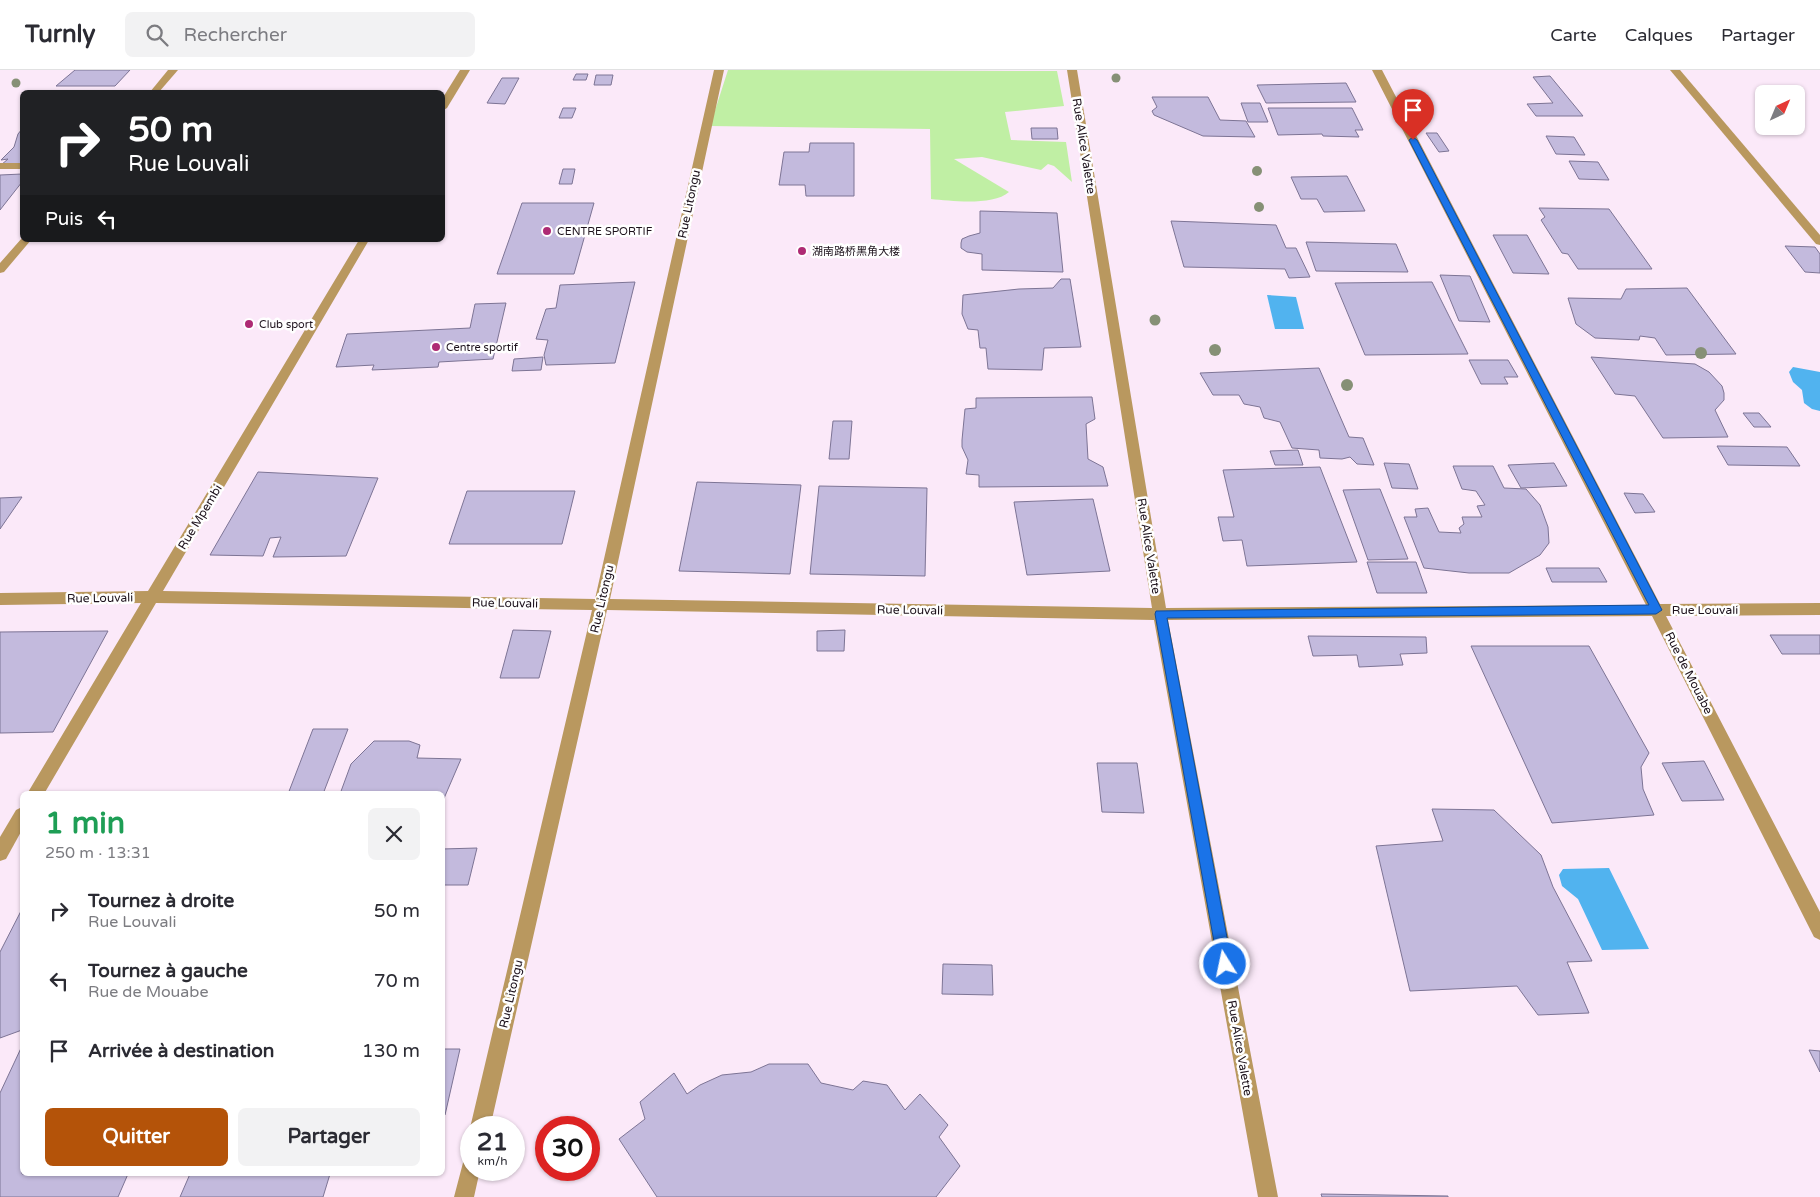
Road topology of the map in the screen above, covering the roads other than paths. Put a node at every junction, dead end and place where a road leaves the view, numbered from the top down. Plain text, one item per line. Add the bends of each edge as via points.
1 (173, 70) edge
2 (465, 70) edge
3 (719, 70) edge
4 (1072, 70) edge
5 (1377, 70) edge
6 (1675, 70) edge
7 (156, 90) edge
8 (445, 103) edge
9 (0, 166) edge
10 (20, 166) edge
11 (24, 242) edge
12 (363, 242) edge
13 (1820, 242) edge
14 (0, 270) edge
15 (152, 597) junction
16 (0, 599) edge
17 (601, 605) junction
18 (1820, 609) edge
19 (1656, 610) junction
20 (1160, 614) junction
21 (37, 791) edge
22 (20, 818) edge
23 (0, 853) edge
24 (1820, 931) edge
25 (483, 1116) edge
26 (468, 1181) edge
27 (464, 1197) edge
28 (1268, 1197) edge

1 - 7 street
2 - 8 street
3 - 17 street, Rue Litongu
4 - 20 street, Rue Alice Valette
5 - 19 street, Rue de Mouabe
6 - 13 street
9 - 10 street
11 - 14 street
12 - 15 street, Rue Mpembi
15 - 16 street, Rue Louvali
15 - 17 street, Rue Louvali
15 - 21 street, Rue Mpembi
17 - 20 street, Rue Louvali
17 - 25 street, Rue Litongu
18 - 19 street, Rue Louvali
19 - 20 street, Rue Louvali
19 - 24 street, Rue de Mouabe
20 - 28 street, Rue Alice Valette
22 - 23 street
26 - 27 street

